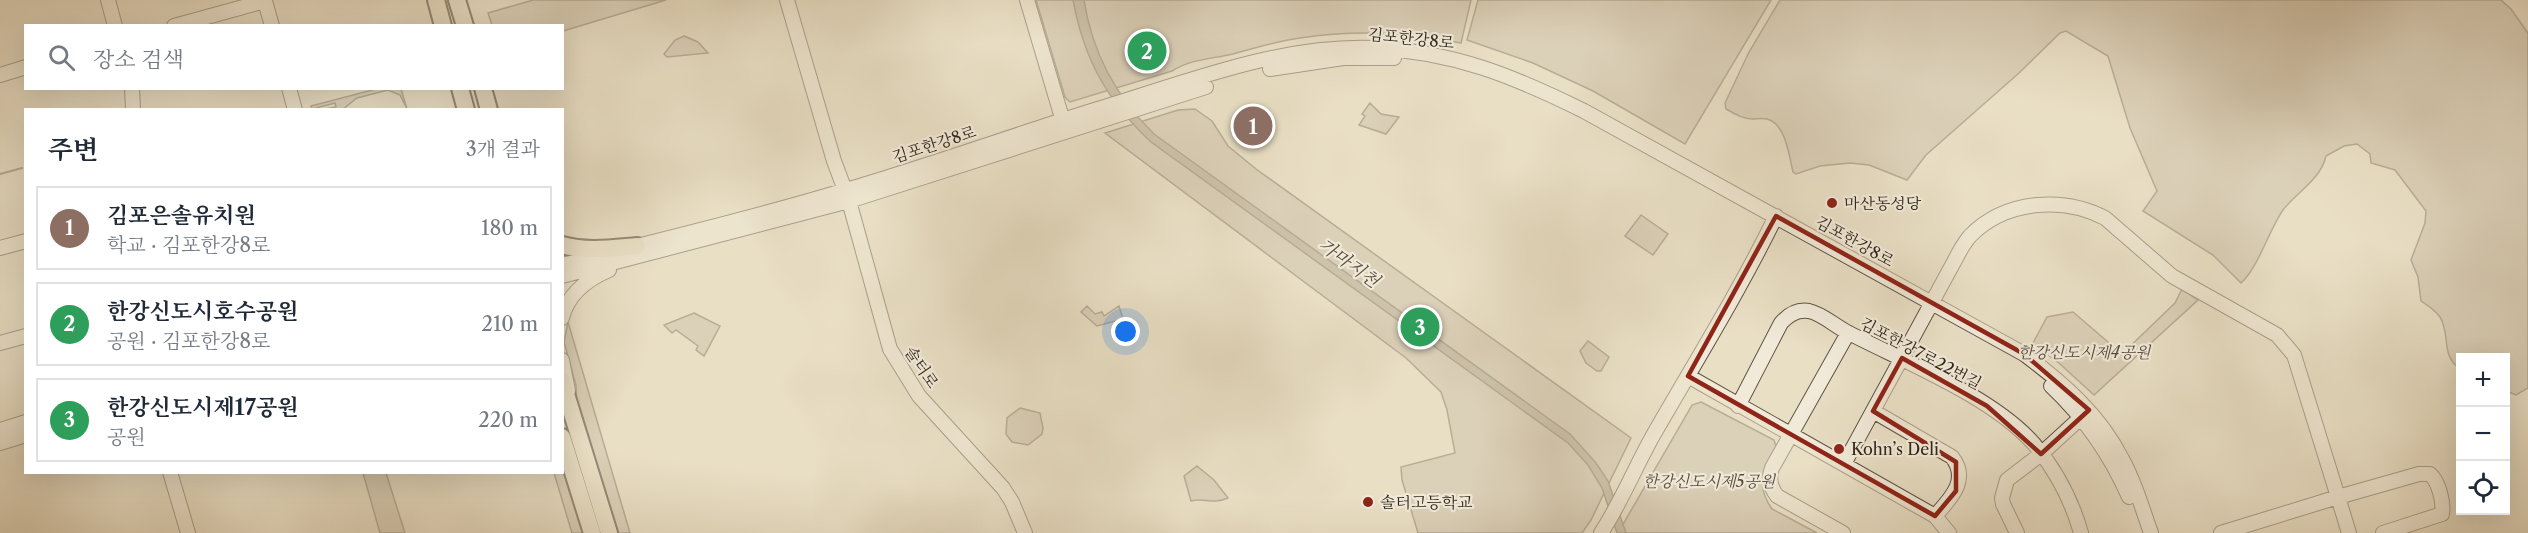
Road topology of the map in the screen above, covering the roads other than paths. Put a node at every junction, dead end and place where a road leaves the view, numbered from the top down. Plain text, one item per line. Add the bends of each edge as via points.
1 (108, 0) edge
2 (436, 0) edge
3 (457, 0) edge
4 (787, 0) edge
5 (794, 0) edge
6 (1027, 0) edge
7 (114, 24) edge
8 (181, 24) edge
9 (271, 24) edge
10 (442, 24) edge
11 (464, 24) edge
12 (24, 68) edge
13 (0, 75) edge
14 (132, 90) edge
15 (290, 90) edge
16 (461, 90) edge
17 (484, 90) edge
18 (133, 108) edge
19 (294, 108) edge
20 (465, 108) edge
21 (488, 108) edge
22 (1064, 125) junction
23 (847, 196) junction
24 (1774, 219) junction
25 (24, 242) edge
26 (564, 245) edge
27 (0, 248) edge
28 (639, 251) junction
29 (564, 265) edge
30 (564, 275) edge
31 (1930, 306) junction
32 (564, 313) edge
33 (1848, 333) junction
34 (24, 337) edge
35 (0, 343) edge
36 (1902, 358) junction
37 (564, 371) edge
38 (1688, 376) junction
39 (564, 386) edge
40 (569, 399) junction
41 (1738, 406) junction
42 (1873, 411) junction
43 (2085, 414) junction
44 (24, 423) edge
45 (0, 430) edge
46 (24, 436) edge
47 (1790, 436) junction
48 (0, 443) edge
49 (564, 443) edge
50 (2041, 454) junction
51 (1845, 464) junction
52 (171, 474) edge
53 (2338, 497) junction
54 (1935, 516) junction
55 (2225, 532) edge
56 (188, 533) edge
57 (592, 533) edge
58 (609, 533) edge
59 (1025, 533) edge
60 (1601, 533) edge
61 (1843, 533) edge
62 (1949, 533) edge
63 (2017, 533) edge
64 (2081, 533) edge
65 (2141, 533) edge
66 (2151, 533) edge
67 (2349, 533) edge
68 (2383, 533) edge

1 - 7 street
2 - 10 main road
3 - 11 main road
4 - 23 street, 솔터로
5 - 23 street, 솔터로 via 841,162
6 - 22 street
8 - 9 street via 265,1
12 - 13 street
14 - 18 street
15 - 19 street
16 - 20 main road
17 - 21 main road
22 - 23 street, 김포한강8로
22 - 24 street, 김포한강8로 via 1244,66 1306,53 1372,48 1431,53 1485,67 1535,87
23 - 28 street, 김포한강8로
23 - 59 street, 솔터로 via 890,349 919,396 997,480
24 - 31 street, 김포한강8로
24 - 38 street
25 - 27 street
26 - 28 main road
28 - 29 street, 김포한강8로
28 - 30 street, 김포한강8로
28 - 32 street via 581,286
31 - 36 street
31 - 43 street, 김포한강8로 via 2024,354 2055,377
31 - 53 street via 1969,237 2002,214 2045,204 2064,204 2092,212 2124,233 2172,276 2277,335 2294,355
33 - 36 street, 김포한강7로22번길
33 - 41 street, 김포한강7로22번길 via 1813,312 1787,316
33 - 47 street
34 - 35 street
36 - 42 street
36 - 50 street, 김포한강7로22번길 via 1987,406 2011,423
37 - 40 street
38 - 41 street
38 - 60 street
39 - 40 main road
40 - 58 main road
41 - 47 street
42 - 51 street
42 - 54 street via 1956,462 1960,480 1956,491
43 - 50 street
43 - 65 street, 김포한강8로 via 2119,475
43 - 66 street, 김포한강8로 via 2122,458
44 - 45 street
46 - 48 street
47 - 51 street
47 - 61 street via 1770,471 1772,490 1784,501
49 - 57 main road
50 - 63 street via 2007,480 2003,489 2003,504
50 - 64 street, 김포한강7로22번길 via 2072,505
51 - 54 street
52 - 56 street
53 - 55 street
53 - 67 street
53 - 68 street via 2419,474 2435,478 2442,514
54 - 62 street

